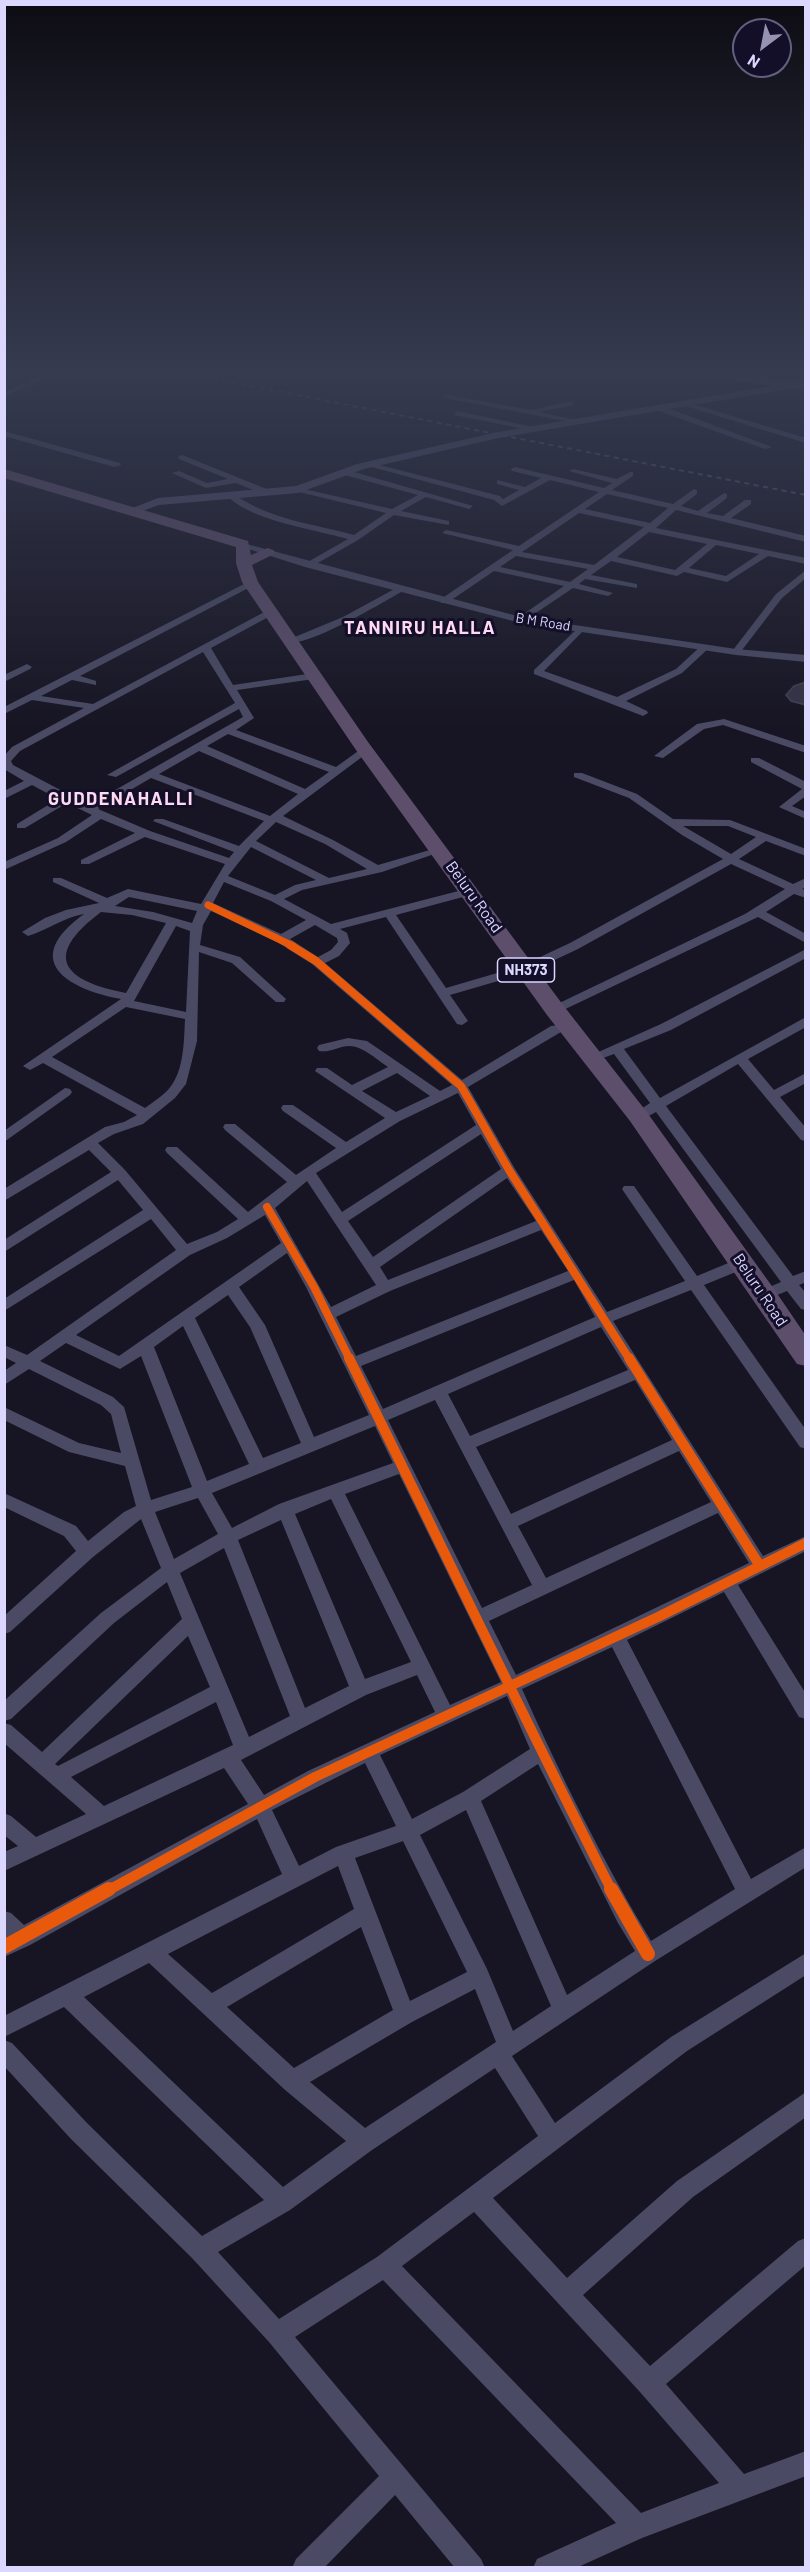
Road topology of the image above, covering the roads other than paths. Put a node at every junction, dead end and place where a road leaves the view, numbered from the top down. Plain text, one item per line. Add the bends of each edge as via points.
1 (63, 493) edge
2 (68, 493) edge
3 (254, 493) edge
4 (315, 493) edge
5 (421, 493) edge
6 (479, 493) edge
7 (522, 493) edge
8 (604, 493) edge
9 (609, 493) edge
10 (693, 493) edge
11 (425, 494) junction
12 (231, 495) junction
13 (724, 496) dead end
14 (748, 502) dead end
15 (469, 506) dead end
16 (673, 508) junction
17 (579, 510) junction
18 (131, 511) junction
19 (393, 512) junction
20 (723, 520) junction
21 (446, 523) dead end
22 (698, 524) junction
23 (650, 527) junction
24 (446, 533) dead end
25 (355, 537) junction
26 (803, 537) edge
27 (716, 541) junction
28 (519, 551) junction
29 (768, 552) junction
30 (268, 553) joint
31 (242, 557) junction
32 (610, 558) junction
33 (806, 561) edge
34 (309, 565) junction
35 (493, 568) junction
36 (595, 568) junction
37 (683, 568) junction
38 (806, 573) edge
39 (584, 576) junction
40 (794, 584) junction
41 (569, 586) junction
42 (634, 586) dead end
43 (806, 586) edge
44 (400, 590) junction
45 (608, 593) dead end
46 (444, 602) junction
47 (271, 612) junction
48 (520, 620) junction
49 (580, 628) junction
50 (290, 640) junction
51 (205, 647) junction
52 (705, 647) junction
53 (736, 652) junction
54 (806, 659) edge
55 (27, 667) dead end
56 (70, 676) junction
57 (314, 676) junction
58 (4, 679) edge
59 (92, 683) dead end
60 (231, 688) junction
61 (30, 697) junction
62 (618, 702) junction
63 (240, 704) junction
64 (94, 707) junction
65 (5, 710) edge
66 (642, 713) dead end
67 (227, 730) junction
68 (197, 746) junction
69 (806, 750) edge
70 (365, 751) junction
71 (659, 756) dead end
72 (7, 758) edge
73 (755, 760) dead end
74 (337, 771) junction
75 (150, 774) junction
76 (578, 775) dead end
77 (112, 776) dead end
78 (32, 781) junction
79 (806, 789) edge
80 (306, 793) junction
81 (4, 796) edge
82 (67, 798) junction
83 (90, 809) junction
84 (101, 814) junction
85 (806, 816) edge
86 (273, 818) junction
87 (159, 821) dead end
88 (670, 822) junction
89 (21, 825) dead end
90 (143, 832) junction
91 (763, 838) junction
92 (246, 847) junction
93 (440, 850) junction
94 (806, 853) edge
95 (731, 859) junction
96 (85, 862) dead end
97 (232, 863) junction
98 (4, 867) edge
99 (378, 870) junction
100 (221, 877) junction
101 (57, 880) dead end
102 (806, 880) edge
103 (327, 881) junction
104 (470, 892) junction
105 (800, 892) edge
106 (275, 899) junction
107 (106, 906) junction
108 (207, 907) junction
109 (387, 912) junction
110 (758, 912) junction
111 (314, 920) junction
112 (173, 921) junction
113 (330, 928) junction
114 (197, 929) junction
115 (28, 932) dead end
116 (281, 939) junction
117 (806, 939) edge
118 (195, 947) junction
119 (806, 953) edge
120 (317, 962) junction
121 (525, 969) junction
122 (442, 993) junction
123 (280, 999) dead end
124 (128, 1000) junction
125 (192, 1017) junction
126 (561, 1018) junction
127 (462, 1021) dead end
128 (806, 1021) edge
129 (324, 1048) dead end
130 (616, 1048) junction
131 (42, 1057) junction
132 (592, 1058) junction
133 (740, 1058) junction
134 (30, 1065) dead end
135 (397, 1068) junction
136 (322, 1071) dead end
137 (806, 1077) edge
138 (461, 1086) junction
139 (352, 1090) junction
140 (65, 1092) dead end
141 (439, 1096) junction
142 (772, 1096) junction
143 (657, 1105) junction
144 (288, 1108) dead end
145 (146, 1114) junction
146 (638, 1116) junction
147 (395, 1118) junction
148 (484, 1126) junction
149 (230, 1127) dead end
150 (806, 1137) edge
151 (4, 1138) edge
152 (89, 1142) junction
153 (346, 1148) junction
154 (172, 1150) dead end
155 (509, 1170) junction
156 (120, 1173) junction
157 (302, 1177) junction
158 (629, 1189) dead end
159 (4, 1196) edge
160 (267, 1207) junction
161 (153, 1211) junction
162 (247, 1219) junction
163 (341, 1219) junction
164 (545, 1223) junction
165 (288, 1245) junction
166 (4, 1246) edge
167 (185, 1251) junction
168 (743, 1263) junction
169 (371, 1266) junction
170 (577, 1273) junction
171 (806, 1276) edge
172 (694, 1282) junction
173 (790, 1284) junction
174 (230, 1286) junction
175 (385, 1287) junction
176 (765, 1295) junction
177 (806, 1305) edge
178 (4, 1306) edge
179 (327, 1315) junction
180 (186, 1316) junction
181 (604, 1319) junction
182 (64, 1336) junction
183 (145, 1345) junction
184 (4, 1350) edge
185 (806, 1357) edge
186 (27, 1363) junction
187 (351, 1364) junction
188 (639, 1372) junction
189 (4, 1379) edge
190 (438, 1391) junction
191 (4, 1413) edge
192 (378, 1418) junction
193 (683, 1442) junction
194 (806, 1443) edge
195 (467, 1444) junction
196 (310, 1446) junction
197 (133, 1462) junction
198 (259, 1467) junction
199 (401, 1467) junction
200 (202, 1490) junction
201 (335, 1490) junction
202 (4, 1499) edge
203 (722, 1504) junction
204 (145, 1509) junction
205 (285, 1509) junction
206 (508, 1522) junction
207 (228, 1536) junction
208 (806, 1544) edge
209 (87, 1552) junction
210 (760, 1566) junction
211 (171, 1570) junction
212 (728, 1582) junction
213 (541, 1586) junction
214 (478, 1618) junction
215 (192, 1621) junction
216 (4, 1627) edge
217 (616, 1637) junction
218 (422, 1665) junction
219 (511, 1684) junction
220 (360, 1689) junction
221 (221, 1690) junction
222 (806, 1711) edge
223 (4, 1713) edge
224 (447, 1715) junction
225 (300, 1719) junction
226 (4, 1731) edge
227 (236, 1752) junction
228 (369, 1752) junction
229 (542, 1752) junction
230 (49, 1770) junction
231 (470, 1798) junction
232 (261, 1807) junction
233 (102, 1816) junction
234 (4, 1822) edge
235 (410, 1830) junction
236 (33, 1847) junction
237 (343, 1853) junction
238 (806, 1856) edge
239 (4, 1862) edge
240 (294, 1877) junction
241 (747, 1892) junction
242 (367, 1912) junction
243 (4, 1920) edge
244 (14, 1942) edge
245 (152, 1953) junction
246 (648, 1954) junction
247 (806, 1964) edge
248 (480, 1976) junction
249 (68, 1996) junction
250 (210, 2006) junction
251 (563, 2010) junction
252 (405, 2015) junction
253 (4, 2027) edge
254 (4, 2050) edge
255 (503, 2050) junction
256 (292, 2081) junction
257 (806, 2103) edge
258 (553, 2140) junction
259 (364, 2142) junction
260 (477, 2198) junction
261 (282, 2202) junction
262 (806, 2249) edge
263 (200, 2250) junction
264 (385, 2265) junction
265 (566, 2294) junction
266 (278, 2334) junction
267 (649, 2383) junction
268 (806, 2463) edge
269 (396, 2476) junction
270 (739, 2487) junction
271 (637, 2527) junction
272 (305, 2568) edge
273 (472, 2568) edge
274 (546, 2568) edge

1 - 31 highway, Beluru Road via 210,538
2 - 18 highway
3 - 12 main road
4 - 19 street
5 - 11 street
6 - 7 street via 502,503
8 - 17 street
9 - 16 street
10 - 16 street
11 - 15 street
11 - 19 street
12 - 18 main road via 158,502
12 - 25 street via 256,509
13 - 22 street
14 - 20 street
16 - 22 street
16 - 23 street
17 - 23 street
17 - 28 street
18 - 31 highway
19 - 21 street
19 - 25 street
20 - 22 street
20 - 26 street
22 - 23 street
22 - 27 street
23 - 32 street
24 - 28 street
25 - 34 street
27 - 29 street
27 - 37 street
28 - 35 street
28 - 36 street
29 - 33 street
29 - 37 street via 727,579
30 - 31 highway
30 - 34 street, B M Road
31 - 47 highway, Beluru Road / NH373
31 - 56 street
32 - 36 street
32 - 37 street via 677,573
34 - 44 street, B M Road
35 - 41 street
35 - 46 street
36 - 39 street
38 - 40 street
39 - 41 street
39 - 42 street
40 - 43 street
40 - 53 street via 764,614
41 - 45 street
41 - 48 street
44 - 46 street, B M Road
44 - 50 street via 318,633
46 - 48 street, B M Road
47 - 50 highway, Beluru Road / NH373
47 - 51 street
48 - 49 street, B M Road
49 - 52 street, B M Road
49 - 62 street via 537,672
50 - 57 highway, Beluru Road / NH373
51 - 60 street
51 - 64 street
52 - 53 street, B M Road
52 - 62 street via 679,671
53 - 54 street, B M Road
55 - 58 street
56 - 59 street
56 - 61 street
57 - 60 street
57 - 70 highway, Beluru Road / NH373
60 - 63 street
61 - 64 street
61 - 65 street
62 - 66 street
63 - 67 street via 249,718
63 - 77 street
64 - 72 street via 16,749
67 - 68 street
67 - 74 street
68 - 75 street
68 - 80 street
69 - 71 street via 724,722 700,726
70 - 74 street
70 - 93 highway, Beluru Road / NH373
72 - 78 street via 8,767
73 - 79 street
74 - 80 street
75 - 83 street
75 - 86 street
76 - 88 street via 633,796
78 - 81 street
78 - 82 street
79 - 85 street via 784,807
80 - 86 street
82 - 83 street
82 - 89 street
83 - 84 street
84 - 90 street
84 - 98 street via 62,840
86 - 92 street
86 - 99 street via 329,842
87 - 92 street
88 - 91 street via 730,823
88 - 95 street
90 - 96 street
90 - 97 street
91 - 94 street
91 - 95 street
92 - 97 street
92 - 103 street
93 - 99 street
93 - 104 highway, Beluru Road / NH373
95 - 105 street
95 - 121 street
97 - 100 street
99 - 103 street
100 - 106 street
100 - 108 street
101 - 107 street
102 - 105 street
103 - 106 street via 299,887
104 - 109 street
104 - 121 highway, Beluru Road / NH373
105 - 110 street
106 - 111 street
107 - 108 street via 132,892
107 - 112 street
107 - 115 street via 51,919
107 - 124 street via 86,917 59,943 60,965 84,986
108 - 114 street
108 - 116 street
109 - 113 street
109 - 122 street
110 - 117 street
110 - 126 street
111 - 113 street
111 - 116 street
112 - 114 street
112 - 124 street
113 - 120 street via 344,936 345,943
114 - 118 street
116 - 120 street
118 - 123 street via 236,960
118 - 125 street
119 - 130 street via 666,1027
120 - 138 street
121 - 122 street
121 - 126 highway, Beluru Road / NH373
122 - 127 street
124 - 125 street
124 - 131 street
125 - 145 street via 182,1080
126 - 132 highway, Beluru Road / NH373
126 - 138 street via 556,1029
128 - 133 street
129 - 135 street via 355,1042
130 - 132 street
130 - 143 street
131 - 134 street
131 - 145 street
132 - 146 highway, Beluru Road / NH373
133 - 142 street
133 - 143 street
135 - 139 street
135 - 141 street
136 - 139 street
137 - 142 street
138 - 141 street
138 - 148 street
139 - 147 street
140 - 151 street
141 - 147 street
142 - 150 street
143 - 146 street
143 - 173 street
144 - 153 street
145 - 152 street via 126,1128 110,1130
146 - 168 highway, Beluru Road / NH373
147 - 153 street
148 - 155 street
148 - 163 street
149 - 157 street
152 - 156 street
152 - 159 street
153 - 157 street
154 - 162 street
155 - 164 street
155 - 169 street
156 - 161 street
156 - 166 street
157 - 160 street
157 - 163 street
158 - 172 street
160 - 162 street
160 - 165 street
161 - 167 street
161 - 178 street
162 - 167 street
163 - 169 street
164 - 170 street
164 - 175 street
165 - 174 street
165 - 179 street
167 - 182 street
168 - 172 street
168 - 176 highway, Beluru Road / NH373
169 - 175 street
170 - 181 street
170 - 187 street
171 - 173 street
172 - 181 street
172 - 194 street
173 - 176 street
173 - 177 street
174 - 180 street
174 - 196 street via 257,1325
175 - 179 street
176 - 185 highway, Beluru Road / NH373
179 - 187 street
180 - 183 street
180 - 198 street
181 - 188 street
181 - 190 street
182 - 183 street via 120,1363
182 - 186 street
183 - 200 street
184 - 186 street
186 - 189 street
186 - 197 street via 113,1406 118,1411
187 - 192 street
188 - 193 street
188 - 195 street
190 - 192 street
190 - 195 street
191 - 197 street via 75,1448
192 - 196 street
192 - 199 street
193 - 203 street
193 - 206 street
195 - 206 street
196 - 198 street
197 - 204 street
198 - 200 street
199 - 201 street
199 - 214 street
200 - 204 street
200 - 207 street
201 - 205 street
201 - 218 street
202 - 209 street via 69,1531
203 - 210 street
203 - 213 street
204 - 209 street via 130,1516
204 - 211 street
205 - 207 street
205 - 220 street
206 - 213 street
207 - 211 street
207 - 225 street
208 - 210 street
209 - 216 street
210 - 212 street
211 - 215 street
211 - 223 street via 60,1661
212 - 217 street
212 - 222 street
213 - 214 street
214 - 219 street
215 - 221 street
215 - 230 street
217 - 219 street
217 - 241 street
218 - 220 street
218 - 224 street
219 - 224 street
219 - 229 street
220 - 225 street
221 - 227 street
221 - 230 street
224 - 228 street
225 - 227 street
226 - 230 street
227 - 232 street
227 - 233 street
228 - 232 street
228 - 235 street
229 - 231 street
229 - 246 street
230 - 233 street
231 - 235 street
231 - 251 street
232 - 240 street
232 - 244 street
233 - 236 street
234 - 236 street
235 - 237 street
235 - 248 street
236 - 239 street
237 - 240 street
237 - 242 street
238 - 241 street
240 - 245 street
241 - 246 street
242 - 250 street
242 - 252 street
243 - 244 street
245 - 249 street
245 - 250 street
246 - 251 street
247 - 258 street via 679,2044
248 - 252 street
248 - 255 street
249 - 253 street
249 - 261 street
250 - 256 street
251 - 255 street
252 - 256 street
254 - 263 street via 79,2131
255 - 258 street
255 - 259 street
256 - 259 street
257 - 265 street via 685,2189
258 - 260 street
259 - 261 street
260 - 264 street
260 - 265 street
261 - 263 street
262 - 267 street
263 - 266 street
264 - 266 street
264 - 271 street
265 - 267 street
266 - 269 street
267 - 270 street
268 - 270 street
269 - 272 street
269 - 273 street
270 - 271 street
271 - 274 street

